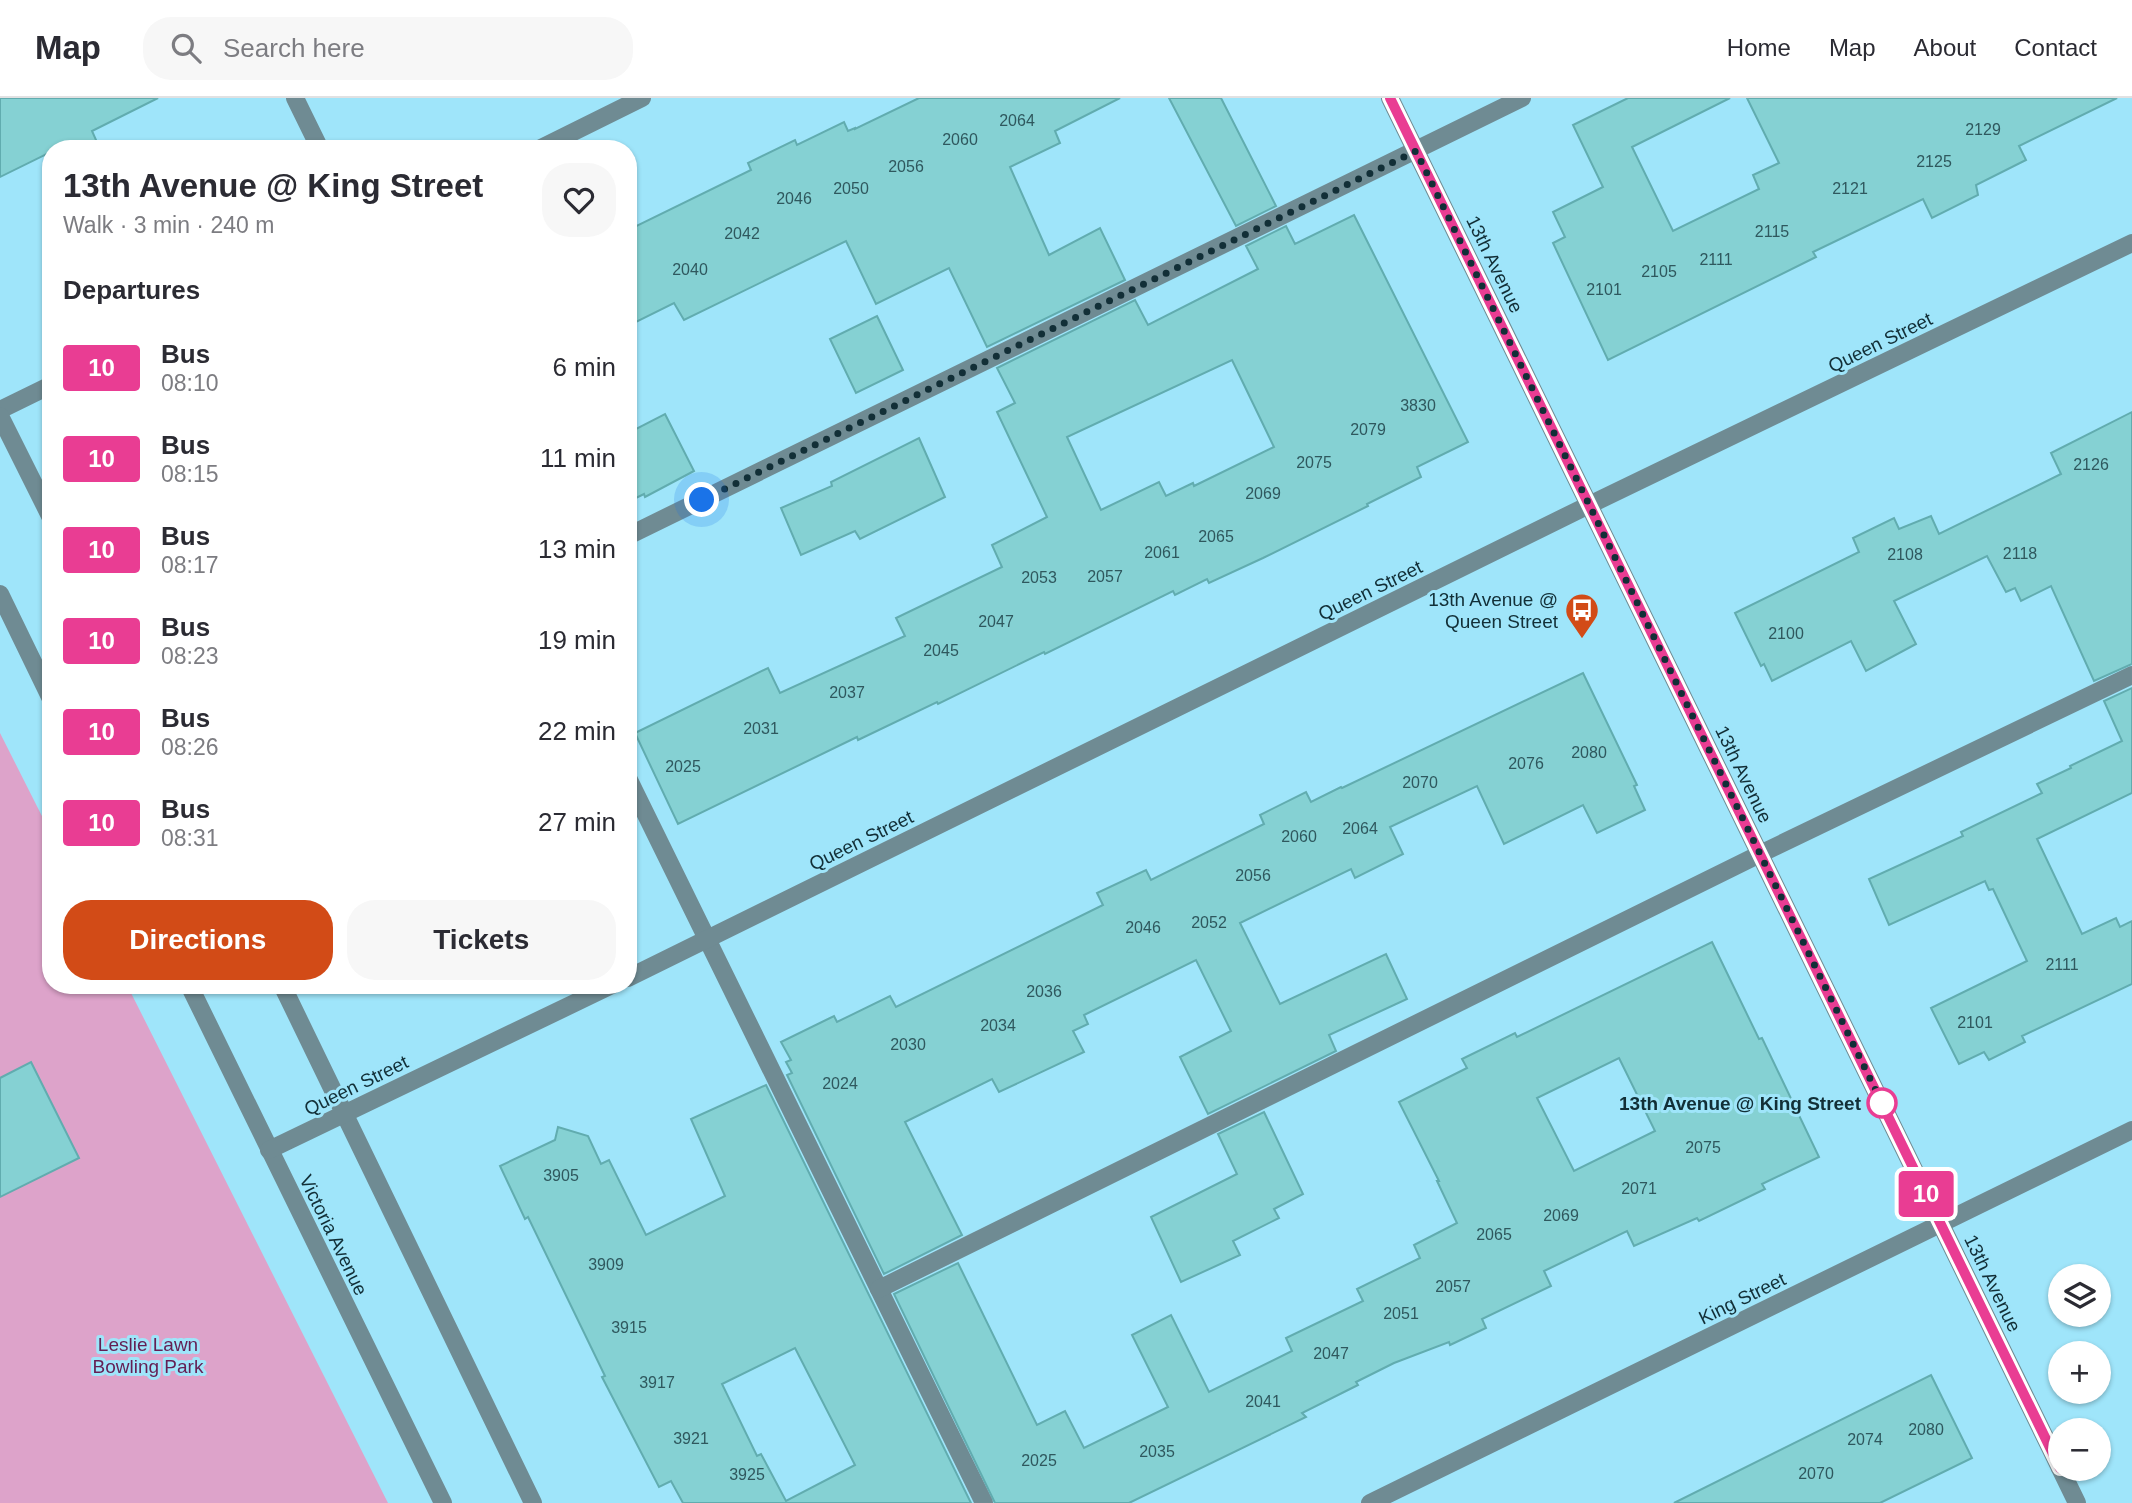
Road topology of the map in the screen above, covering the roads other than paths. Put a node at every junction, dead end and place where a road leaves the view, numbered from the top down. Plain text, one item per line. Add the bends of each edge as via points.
1 (295, 98) edge
2 (642, 98) edge
3 (1390, 98) edge
4 (1522, 98) edge
5 (316, 140) edge
6 (557, 140) edge
7 (1416, 151) junction
8 (2132, 243) edge
9 (42, 389) edge
10 (0, 410) edge
11 (0, 416) edge
12 (42, 500) edge
13 (1589, 505) junction
14 (637, 532) edge
15 (0, 594) edge
16 (2132, 675) edge
17 (42, 680) edge
18 (637, 796) edge
19 (1760, 854) junction
20 (707, 940) junction
21 (637, 974) edge
22 (193, 994) edge
23 (286, 994) edge
24 (593, 994) edge
25 (346, 1113) junction
26 (2132, 1130) edge
27 (269, 1150) junction
28 (1941, 1224) junction
29 (879, 1289) junction
30 (2048, 1443) edge
31 (2066, 1481) edge
32 (443, 1503) edge
33 (533, 1503) edge
34 (984, 1503) edge
35 (1370, 1503) edge
36 (2077, 1503) edge

1 - 5 street
2 - 6 street
3 - 7 street, 13th Avenue
4 - 7 street
7 - 13 street, 13th Avenue
7 - 14 street
8 - 13 street, Queen Street
9 - 10 street
11 - 12 street
13 - 19 street, 13th Avenue
13 - 20 street, Queen Street
15 - 17 street
16 - 19 street
18 - 20 street
19 - 28 street, 13th Avenue
19 - 29 street
20 - 21 street, Queen Street
20 - 29 street
22 - 27 street, Victoria Avenue
23 - 25 street
24 - 25 street, Queen Street
25 - 27 street, Queen Street
25 - 33 street
26 - 28 street, King Street
27 - 32 street, Victoria Avenue
28 - 30 street, 13th Avenue
28 - 35 street, King Street
29 - 34 street
31 - 36 street, 13th Avenue

